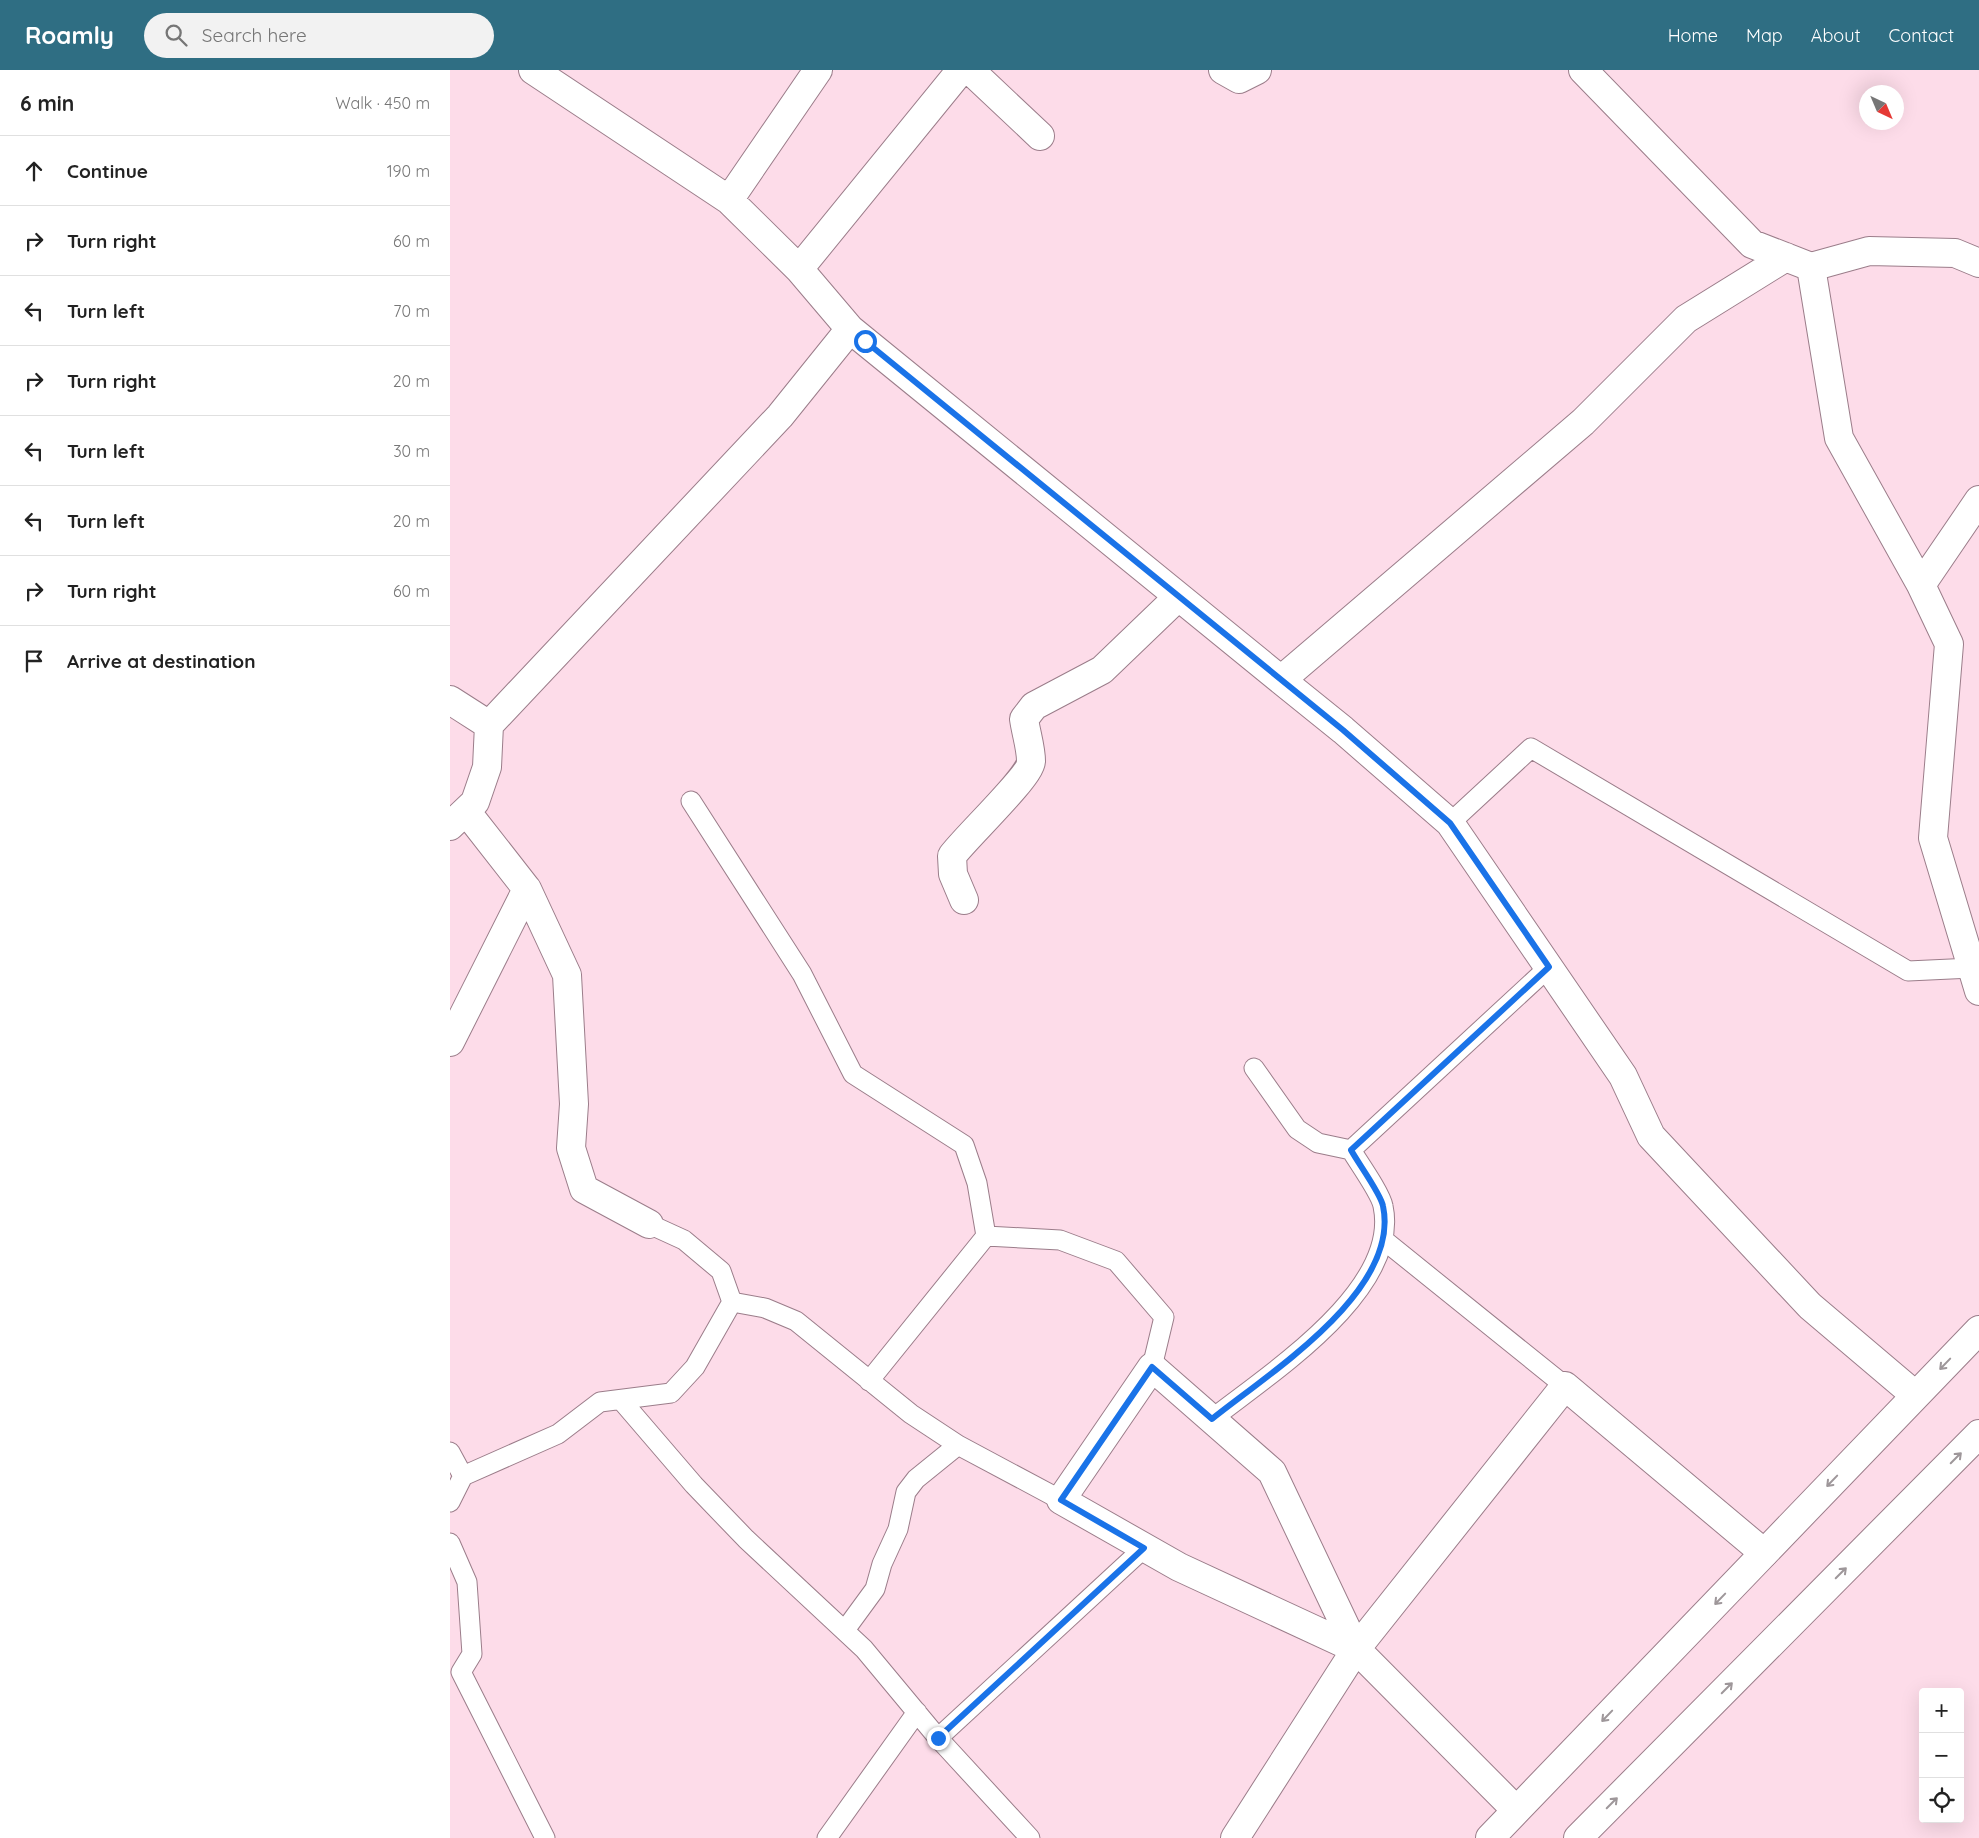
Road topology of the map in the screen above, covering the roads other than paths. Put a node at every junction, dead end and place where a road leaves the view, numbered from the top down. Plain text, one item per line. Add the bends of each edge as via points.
1 (533, 70) edge
2 (818, 70) edge
3 (961, 70) edge
4 (970, 70) edge
5 (1223, 70) edge
6 (1256, 70) edge
7 (1583, 70) edge
8 (1040, 136) dead end
9 (729, 200) junction
10 (1786, 257) junction
11 (1979, 263) edge
12 (1811, 267) junction
13 (799, 269) junction
14 (850, 329) junction
15 (1979, 500) edge
16 (1921, 585) junction
17 (1178, 596) junction
18 (1281, 680) junction
19 (450, 700) edge
20 (489, 725) junction
21 (691, 802) dead end
22 (458, 818) edge
23 (1450, 823) junction
24 (526, 889) junction
25 (964, 900) dead end
26 (1549, 967) junction
27 (1976, 979) edge
28 (450, 1042) edge
29 (1254, 1068) dead end
30 (1351, 1150) junction
31 (649, 1224) joint
32 (986, 1236) junction
33 (1384, 1240) junction
34 (732, 1302) junction
35 (1979, 1330) edge
36 (1152, 1367) junction
37 (869, 1381) junction
38 (1565, 1386) junction
39 (1914, 1395) junction
40 (620, 1400) junction
41 (1212, 1419) junction
42 (1979, 1434) edge
43 (958, 1445) junction
44 (450, 1452) edge
45 (463, 1476) junction
46 (1061, 1500) junction
47 (450, 1502) edge
48 (450, 1543) edge
49 (1144, 1548) junction
50 (1764, 1553) junction
51 (845, 1630) junction
52 (1356, 1649) junction
53 (917, 1712) junction
54 (938, 1738) junction
55 (1516, 1810) junction
56 (545, 1838) edge
57 (827, 1838) edge
58 (1030, 1838) edge
59 (1236, 1838) edge
60 (1490, 1838) edge
61 (1578, 1838) edge

1 - 9 street
2 - 9 street
3 - 13 street
4 - 8 street
5 - 6 street via 1239,79
7 - 10 street via 1752,244
9 - 13 street
10 - 12 street
10 - 18 street via 1686,320 1583,422
11 - 12 street via 1954,253 1869,252
12 - 16 street via 1840,438
13 - 14 street
14 - 17 street
14 - 20 street via 780,416
15 - 16 street
16 - 27 street via 1949,644 1933,838
17 - 18 street
17 - 25 street via 1102,670 1034,706 1024,719 1032,763 1025,776 963,840 952,856 953,874
18 - 23 street
19 - 20 street
20 - 22 street via 487,767 475,802
21 - 32 lane via 802,974 853,1074 964,1145 977,1183
22 - 24 street
23 - 26 street
23 - 27 lane via 1532,748 1908,971
24 - 28 street
24 - 31 street via 567,975 574,1104 571,1148 584,1189
26 - 30 lane
26 - 39 street via 1623,1076 1651,1136 1810,1306
29 - 30 lane via 1297,1129 1318,1143
30 - 33 lane via 1383,1205
31 - 34 lane via 684,1240 720,1272
32 - 36 lane via 1060,1240 1116,1261 1164,1317
32 - 37 lane
33 - 38 lane
33 - 41 lane via 1365,1284 1328,1327
34 - 37 lane via 765,1308 796,1320
34 - 40 lane via 695,1367 671,1393
35 -> 39 street
36 - 41 street
36 - 46 street
37 - 43 lane
38 - 50 street
38 - 52 street
39 -> 50 street
40 - 45 lane via 600,1402 558,1434
40 - 51 lane via 746,1540
41 - 52 street via 1272,1472
61 -> 42 street
43 - 46 lane
43 - 51 lane via 916,1479 906,1492 898,1529 884,1558 875,1589
44 - 45 lane
45 - 47 lane
46 - 49 street
48 - 56 lane via 467,1582 472,1654 461,1672
49 - 52 street
49 - 54 lane
50 -> 55 street
51 - 53 lane
52 - 55 street
52 - 59 street
53 - 54 lane
53 - 57 lane
54 - 58 lane
55 - 60 street

